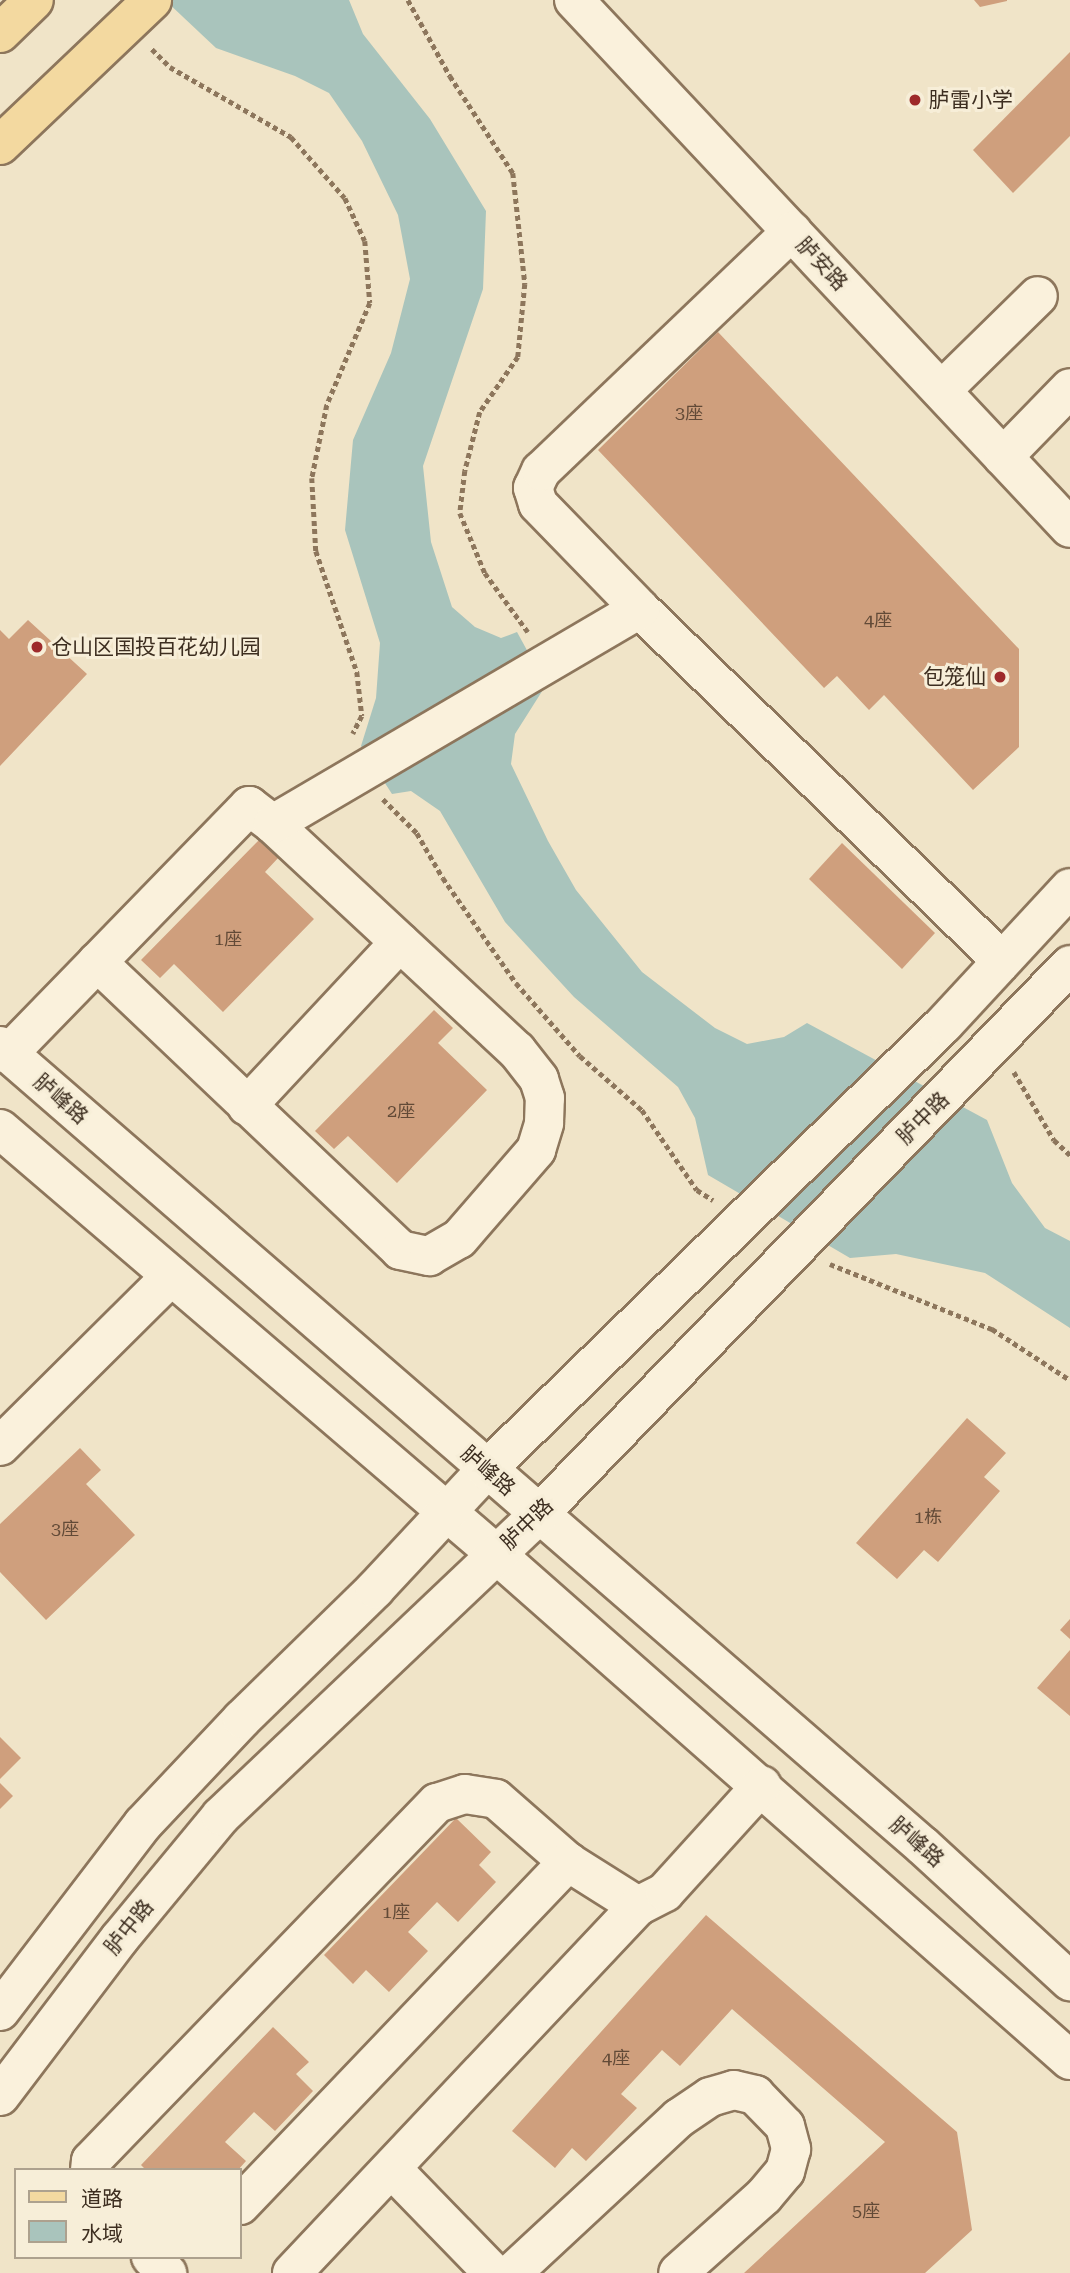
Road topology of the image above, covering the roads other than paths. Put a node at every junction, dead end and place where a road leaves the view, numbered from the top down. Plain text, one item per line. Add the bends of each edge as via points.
1 (34, 0) edge
2 (574, 0) edge
3 (138, 13) edge
4 (0, 33) edge
5 (0, 145) edge
6 (792, 232) junction
7 (1038, 296) dead end
8 (1070, 388) edge
9 (942, 390) junction
10 (1003, 457) junction
11 (1070, 528) edge
12 (640, 609) junction
13 (273, 824) junction
14 (1070, 887) edge
15 (400, 942) junction
16 (1002, 961) junction
17 (97, 962) junction
18 (1070, 965) edge
19 (4, 1050) edge
20 (247, 1106) junction
21 (0, 1129) edge
22 (171, 1276) junction
23 (0, 1446) edge
24 (486, 1470) junction
25 (448, 1512) junction
26 (538, 1515) junction
27 (496, 1554) junction
28 (752, 1777) junction
29 (568, 1862) junction
30 (638, 1906) junction
31 (1070, 1981) edge
32 (0, 2011) edge
33 (1070, 2060) edge
34 (0, 2096) edge
35 (90, 2168) edge
36 (393, 2170) junction
37 (242, 2203) edge
38 (153, 2259) edge
39 (187, 2259) edge
40 (167, 2273) edge
41 (174, 2273) edge
42 (292, 2273) edge
43 (494, 2273) edge
44 (512, 2273) edge
45 (678, 2273) edge

1 - 4 main road
2 - 6 street, 胪安路
3 - 5 main road
6 - 9 street, 胪安路
6 - 12 street via 541,471 533,488 538,505
7 - 9 street
8 - 10 street
9 - 10 street, 胪安路
10 - 11 street, 胪安路
12 - 13 street
12 - 16 street
13 - 15 street
13 - 17 street via 249,806
14 - 16 street
15 - 20 street
15 - 20 street via 517,1051 539,1079 545,1098 536,1150 459,1239 429,1256 400,1250
16 - 24 street via 927,1041
17 - 19 street
17 - 20 street
18 - 26 street, 胪中路
19 - 24 street, 胪峰路
21 - 22 street
22 - 23 street
22 - 25 street
24 - 25 street
24 - 26 street, 胪峰路
25 - 27 street
25 - 32 street via 143,1824
26 - 27 street, 胪中路
26 - 31 street, 胪峰路 via 923,1846
27 - 28 street
27 - 34 street, 胪中路 via 221,1816 120,1938
28 - 30 street via 648,1877
28 - 33 street
29 - 30 street
29 - 35 street via 496,1798 465,1794 437,1802 91,2161
29 - 37 street
30 - 36 street
36 - 42 street
36 - 43 street
38 - 40 street
39 - 41 street
44 - 45 street via 679,2118 710,2097 734,2090 754,2095 785,2126 792,2149 785,2171 764,2196

